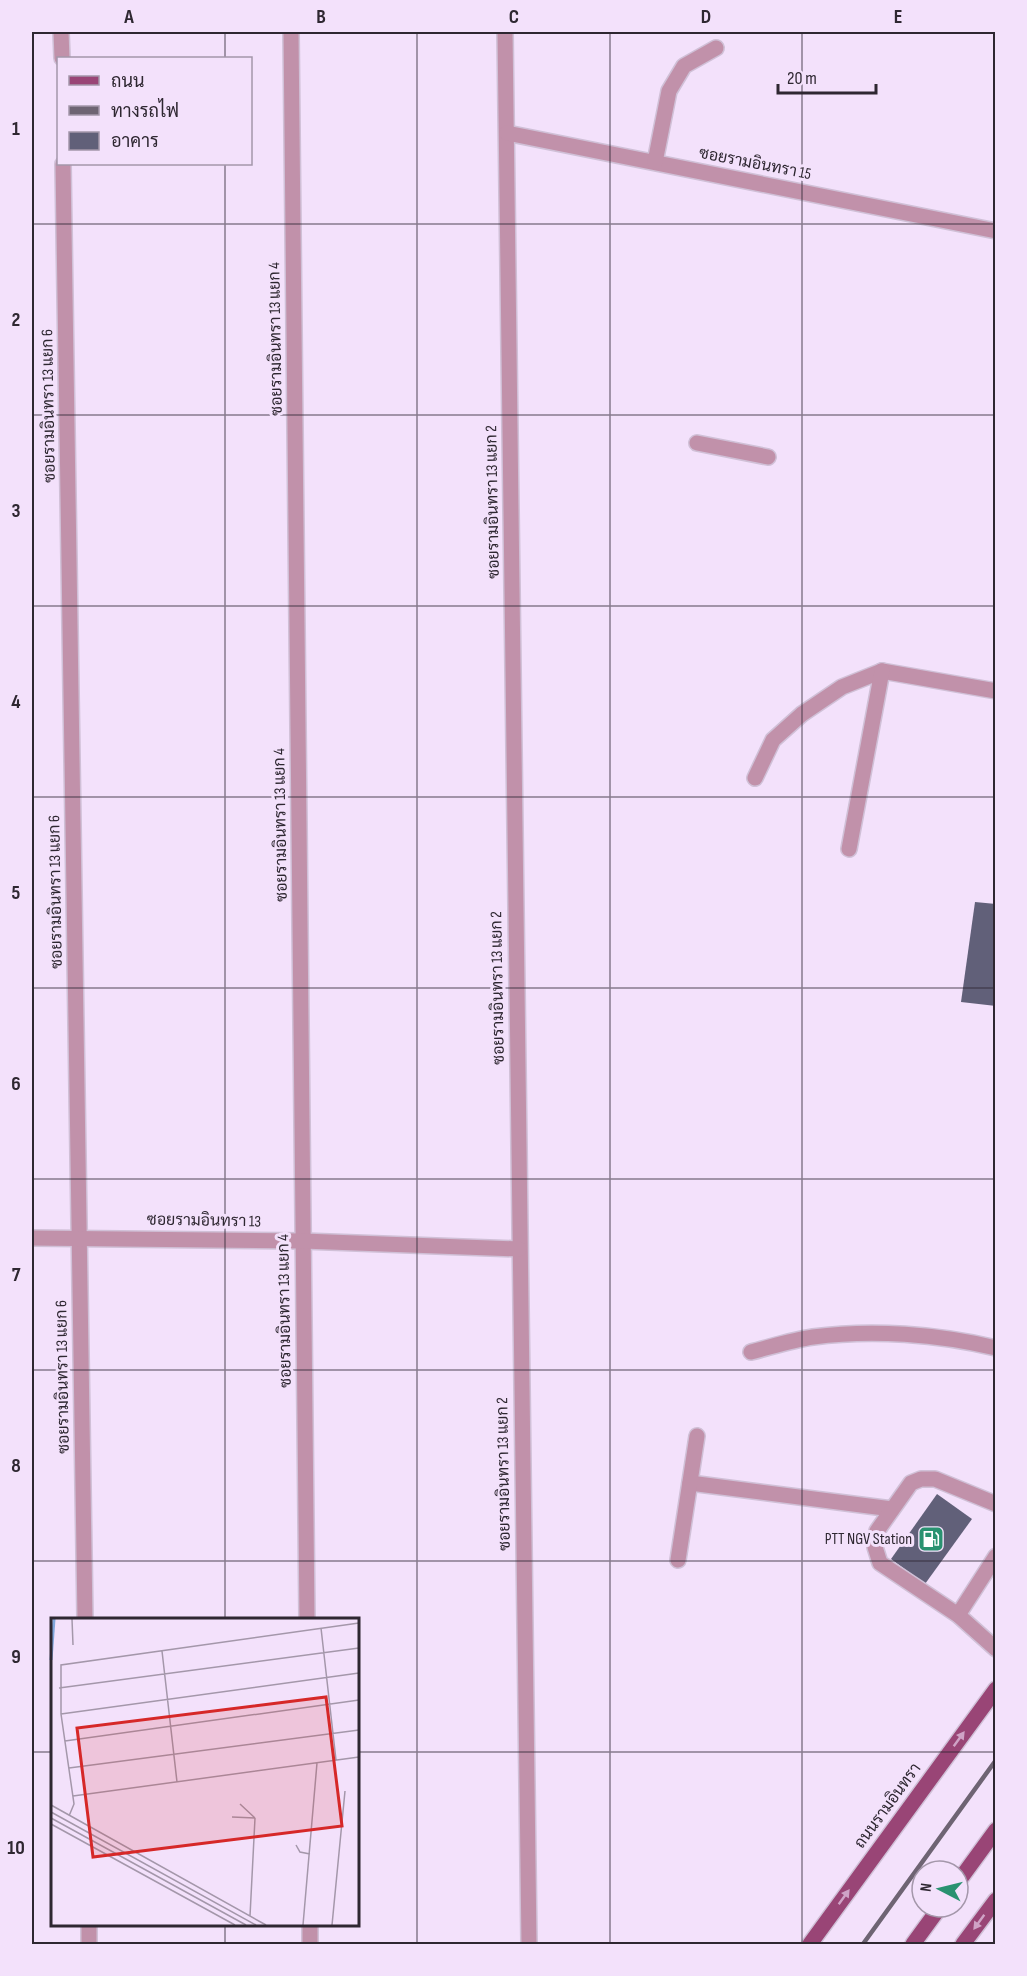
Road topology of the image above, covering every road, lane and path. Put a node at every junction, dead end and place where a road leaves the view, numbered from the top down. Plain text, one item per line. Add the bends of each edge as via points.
1 (61, 32) edge
2 (291, 32) edge
3 (505, 32) edge
4 (716, 48) dead end
5 (62, 57) edge
6 (507, 133) junction
7 (655, 162) junction
8 (63, 165) edge
9 (996, 231) edge
10 (697, 443) dead end
11 (768, 457) dead end
12 (882, 671) junction
13 (996, 691) edge
14 (755, 778) dead end
15 (849, 849) dead end
16 (32, 1238) edge
17 (79, 1238) junction
18 (303, 1240) junction
19 (519, 1249) junction
20 (996, 1348) edge
21 (751, 1352) dead end
22 (697, 1436) dead end
23 (690, 1483) junction
24 (996, 1504) edge
25 (892, 1509) junction
26 (996, 1556) edge
27 (678, 1560) dead end
28 (958, 1615) junction
29 (85, 1618) edge
30 (307, 1618) edge
31 (996, 1649) edge
32 (996, 1689) edge
33 (996, 1830) edge
34 (970, 1866) edge
35 (996, 1900) edge
36 (931, 1919) edge
37 (89, 1925) edge
38 (310, 1925) edge
39 (89, 1944) edge
40 (310, 1944) edge
41 (529, 1944) edge
42 (810, 1944) edge
43 (913, 1944) edge
44 (963, 1944) edge

1 - 5 street
2 - 18 street, ซอยรามอินทรา 13 แยก 4
3 - 6 street, ซอยรามอินทรา 13 แยก 2
4 - 7 street via 684,66 669,91
6 - 7 street, ซอยรามอินทรา 15
6 - 19 street, ซอยรามอินทรา 13 แยก 2
7 - 9 street, ซอยรามอินทรา 15
8 - 17 street, ซอยรามอินทรา 13 แยก 6
10 - 11 street
12 - 13 street
12 - 14 street via 842,687 802,714 773,740
12 - 15 street
16 - 17 street, ซอยรามอินทรา 13
17 - 18 street, ซอยรามอินทรา 13
17 - 29 street, ซอยรามอินทรา 13 แยก 6
18 - 19 street, ซอยรามอินทรา 13
18 - 30 street, ซอยรามอินทรา 13 แยก 4
19 - 41 street, ซอยรามอินทรา 13 แยก 2
20 - 21 street via 884,1332 813,1337
22 - 23 street
23 - 25 street
23 - 27 street
24 - 25 street via 935,1479 921,1479 910,1483
25 - 28 street via 877,1531 874,1547 880,1563
26 - 28 street
28 - 31 street
42 -> 32 main road, ถนนรามอินทรา
33 - 34 main road
35 -> 44 main road
36 - 43 main road
37 - 39 street
38 - 40 street

